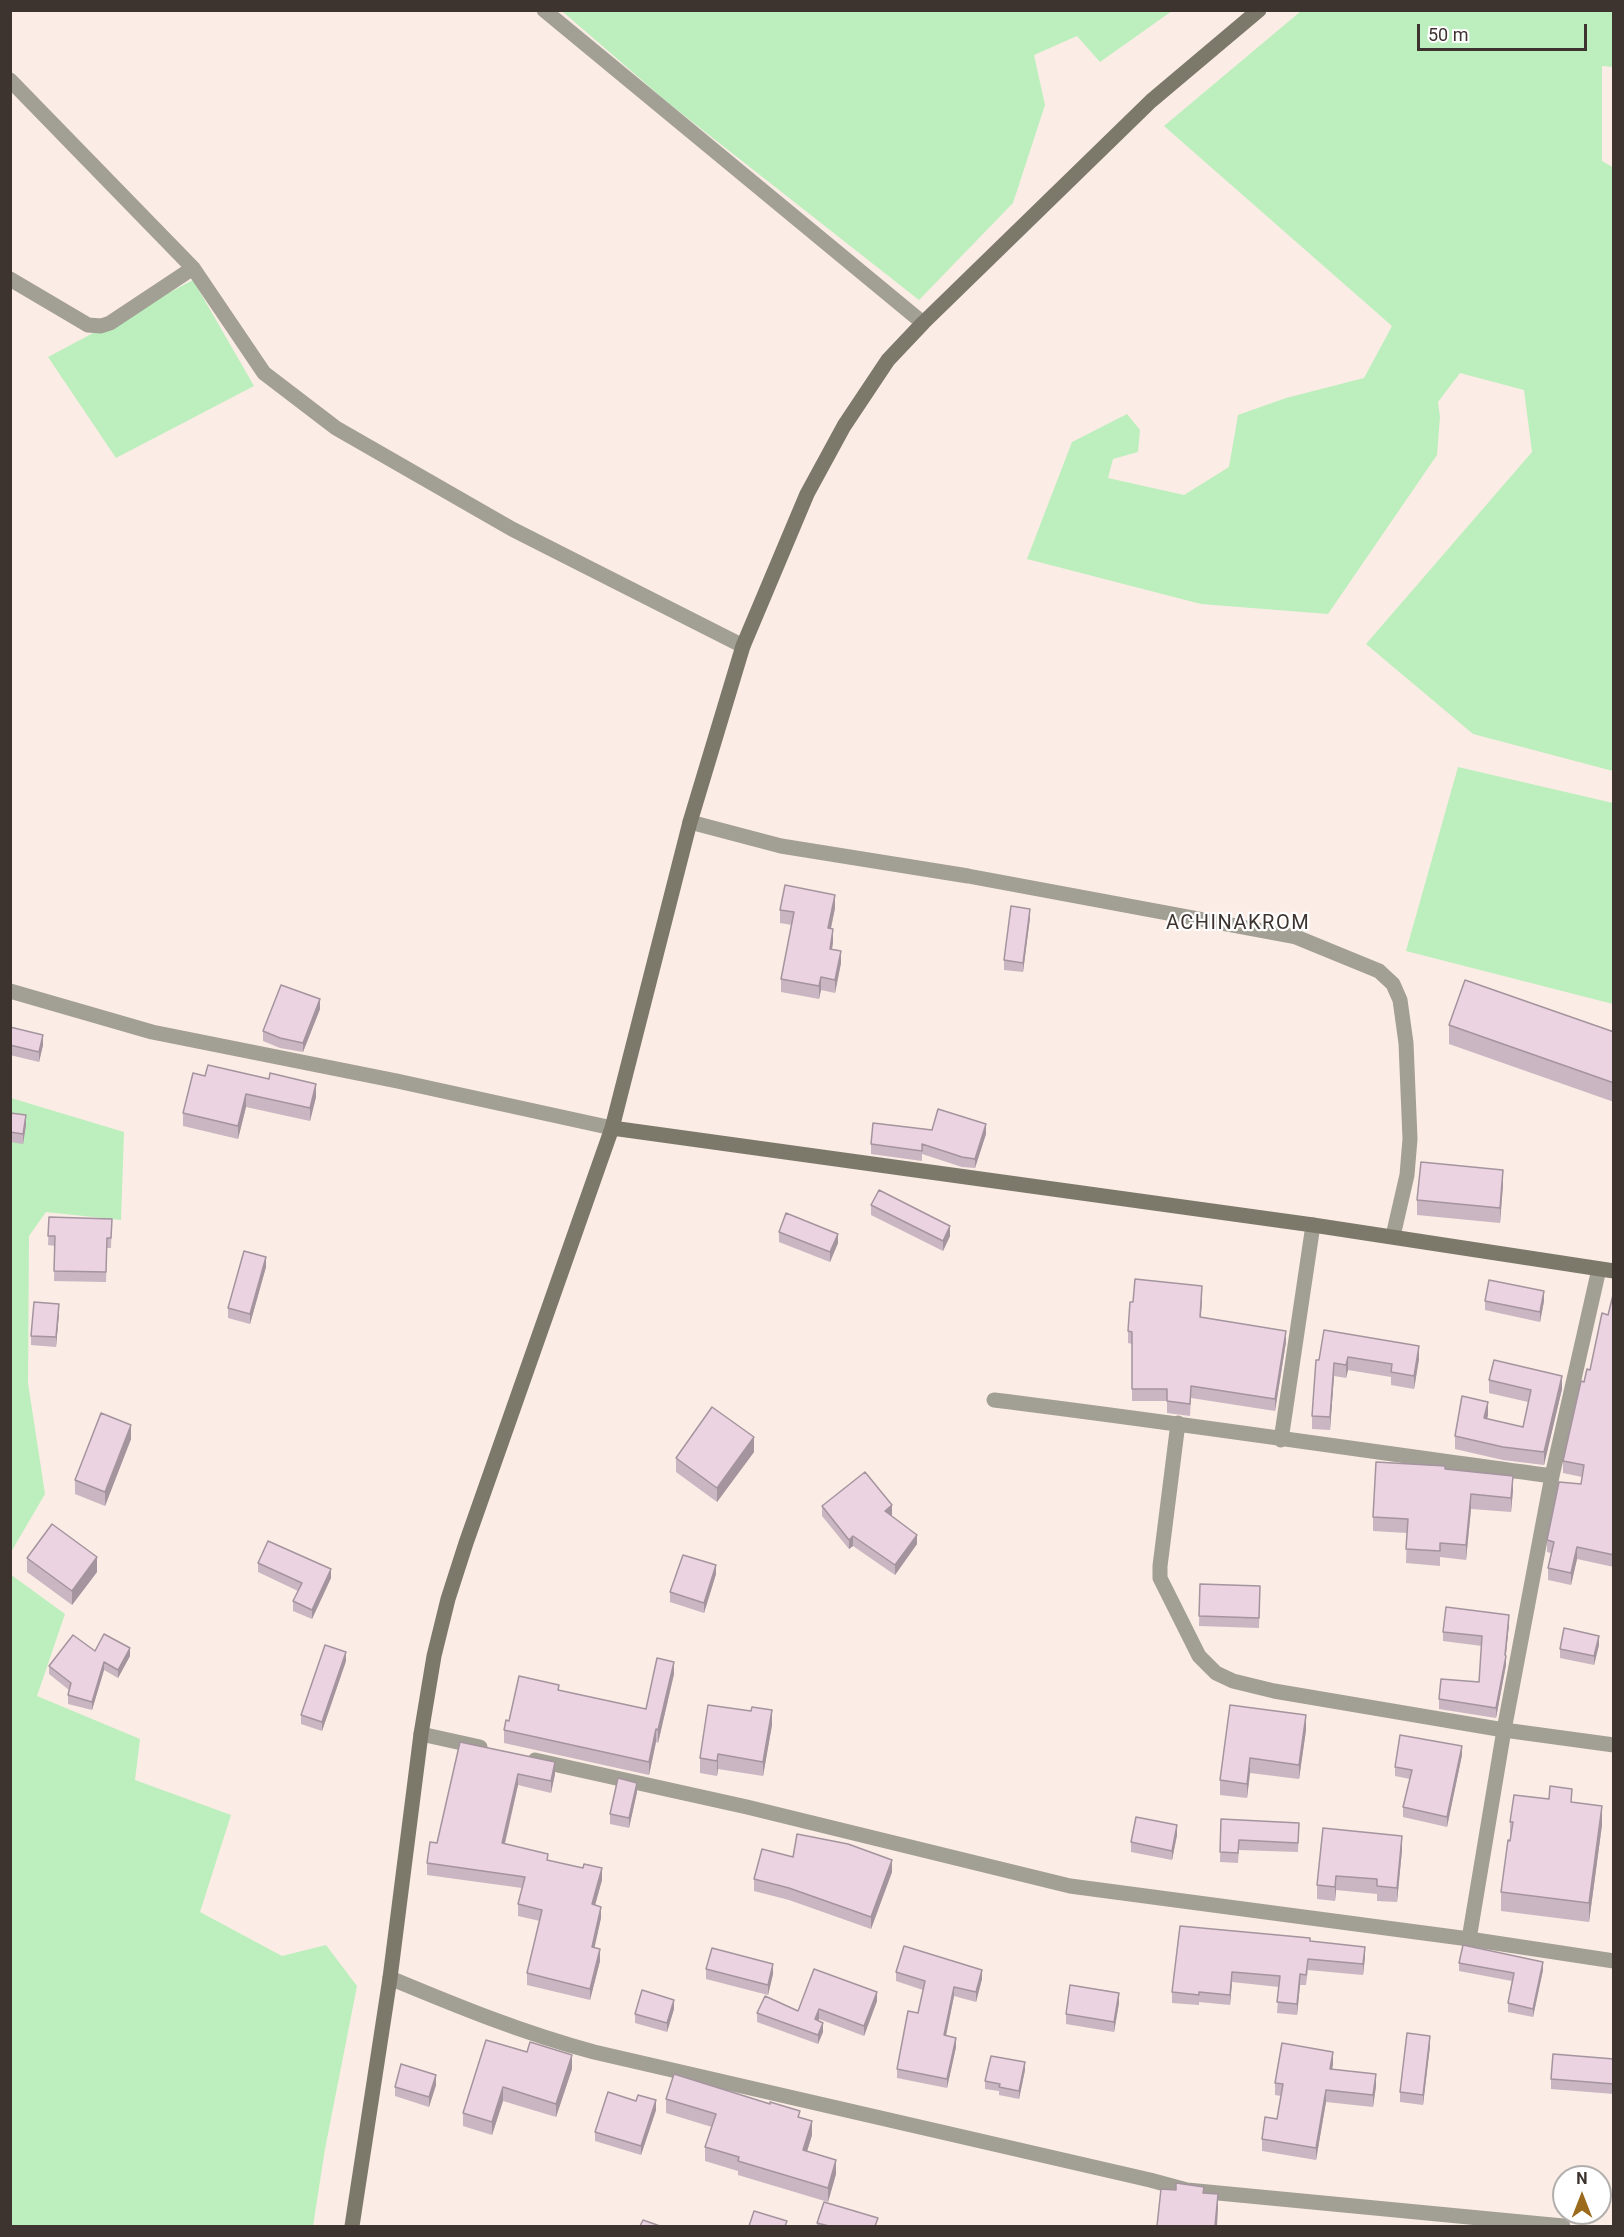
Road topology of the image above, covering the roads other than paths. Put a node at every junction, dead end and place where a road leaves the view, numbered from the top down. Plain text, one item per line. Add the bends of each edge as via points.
1 (544, 10) edge
2 (1259, 10) edge
3 (10, 80) edge
4 (193, 268) junction
5 (10, 279) edge
6 (923, 323) junction
7 (743, 646) junction
8 (690, 822) junction
9 (10, 991) edge
10 (612, 1128) junction
11 (1313, 1225) junction
12 (1393, 1236) junction
13 (1606, 1270) edge
14 (994, 1400) dead end
15 (1178, 1423) junction
16 (1281, 1440) junction
17 (1552, 1476) junction
18 (1504, 1730) junction
19 (421, 1734) junction
20 (1614, 1745) edge
21 (491, 1750) edge
22 (526, 1758) edge
23 (1469, 1939) junction
24 (1614, 1961) edge
25 (390, 1978) junction
26 (352, 2226) edge
27 (1563, 2226) edge

1 - 6 street
2 - 6 street via 1151,101
3 - 4 street
4 - 5 street via 101,326 88,325
4 - 7 street via 264,373 336,428 512,529
6 - 7 street via 888,360 844,426 807,494
7 - 8 street
8 - 10 street
8 - 12 street via 780,846 968,876 1296,937 1379,970 1393,984 1400,1000 1406,1043 1410,1139 1407,1175
9 - 10 street via 152,1032
10 - 11 street
10 - 19 street via 448,1599
11 - 12 street
11 - 16 street
12 - 13 street
13 - 17 street
14 - 15 street
15 - 16 street
15 - 18 street via 1160,1578 1199,1656 1216,1673 1274,1691
16 - 17 street
17 - 18 street
18 - 20 street
18 - 23 street
19 - 21 street
19 - 25 street
22 - 23 street via 1070,1886
23 - 24 street
25 - 26 street
25 - 27 street via 484,2017 583,2049 1187,2190

